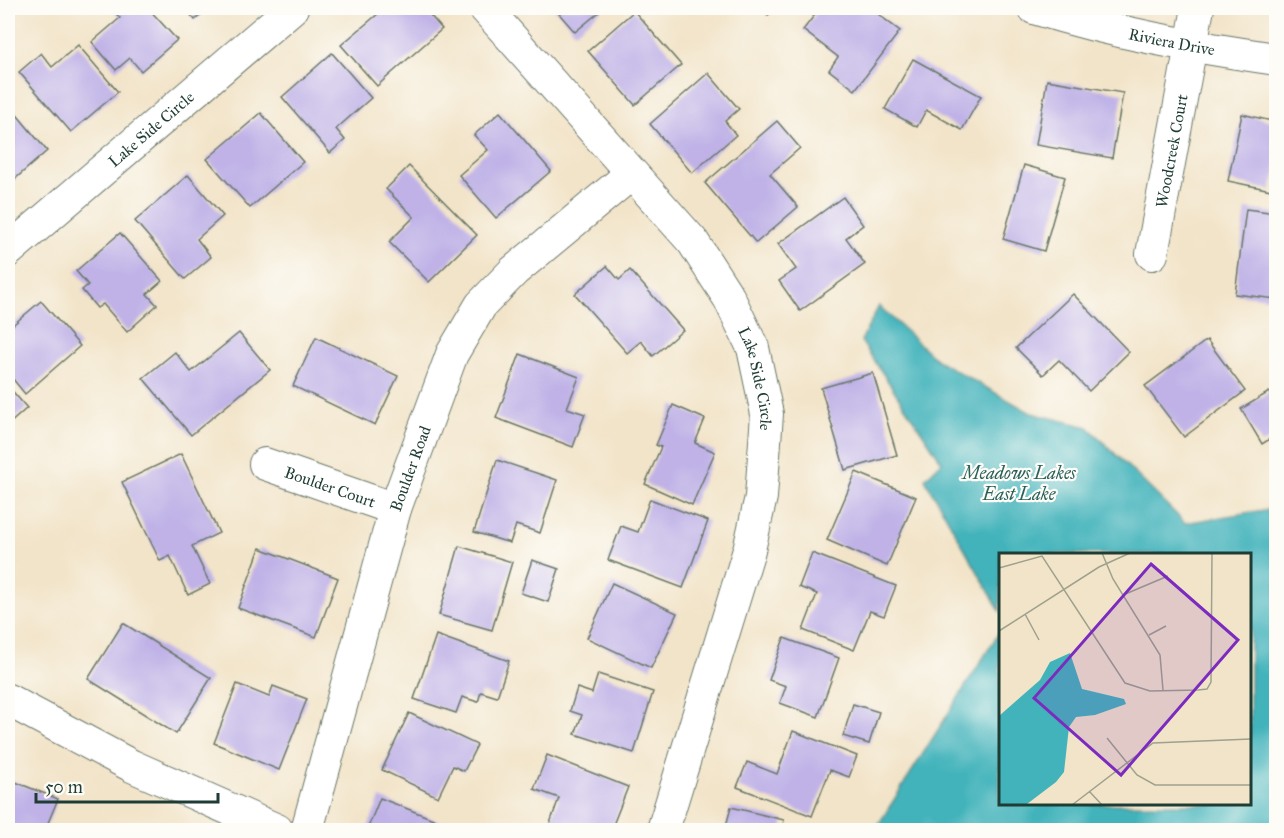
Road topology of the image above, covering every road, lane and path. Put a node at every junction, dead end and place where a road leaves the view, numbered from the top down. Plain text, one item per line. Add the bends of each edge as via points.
1 (291, 8) edge
2 (485, 8) edge
3 (1034, 8) edge
4 (1198, 8) edge
5 (1191, 46) junction
6 (1276, 59) edge
7 (631, 174) junction
8 (8, 251) edge
9 (1152, 254) dead end
10 (265, 464) dead end
11 (395, 509) junction
12 (8, 700) edge
13 (277, 831) edge
14 (307, 831) edge
15 (663, 831) edge

1 - 8 street, Lake Side Circle
2 - 7 street, Lake Side Circle
3 - 5 street, Riviera Drive via 1082,23
4 - 5 street, Woodcreek Court
5 - 6 street, Riviera Drive
5 - 9 street, Woodcreek Court
7 - 11 street, Boulder Road via 514,271 481,305 452,354
7 - 15 street, Lake Side Circle via 693,242 729,298 753,348 767,414 761,497 749,550
10 - 11 street, Boulder Court
11 - 14 street, Boulder Road
12 - 13 street via 132,766

